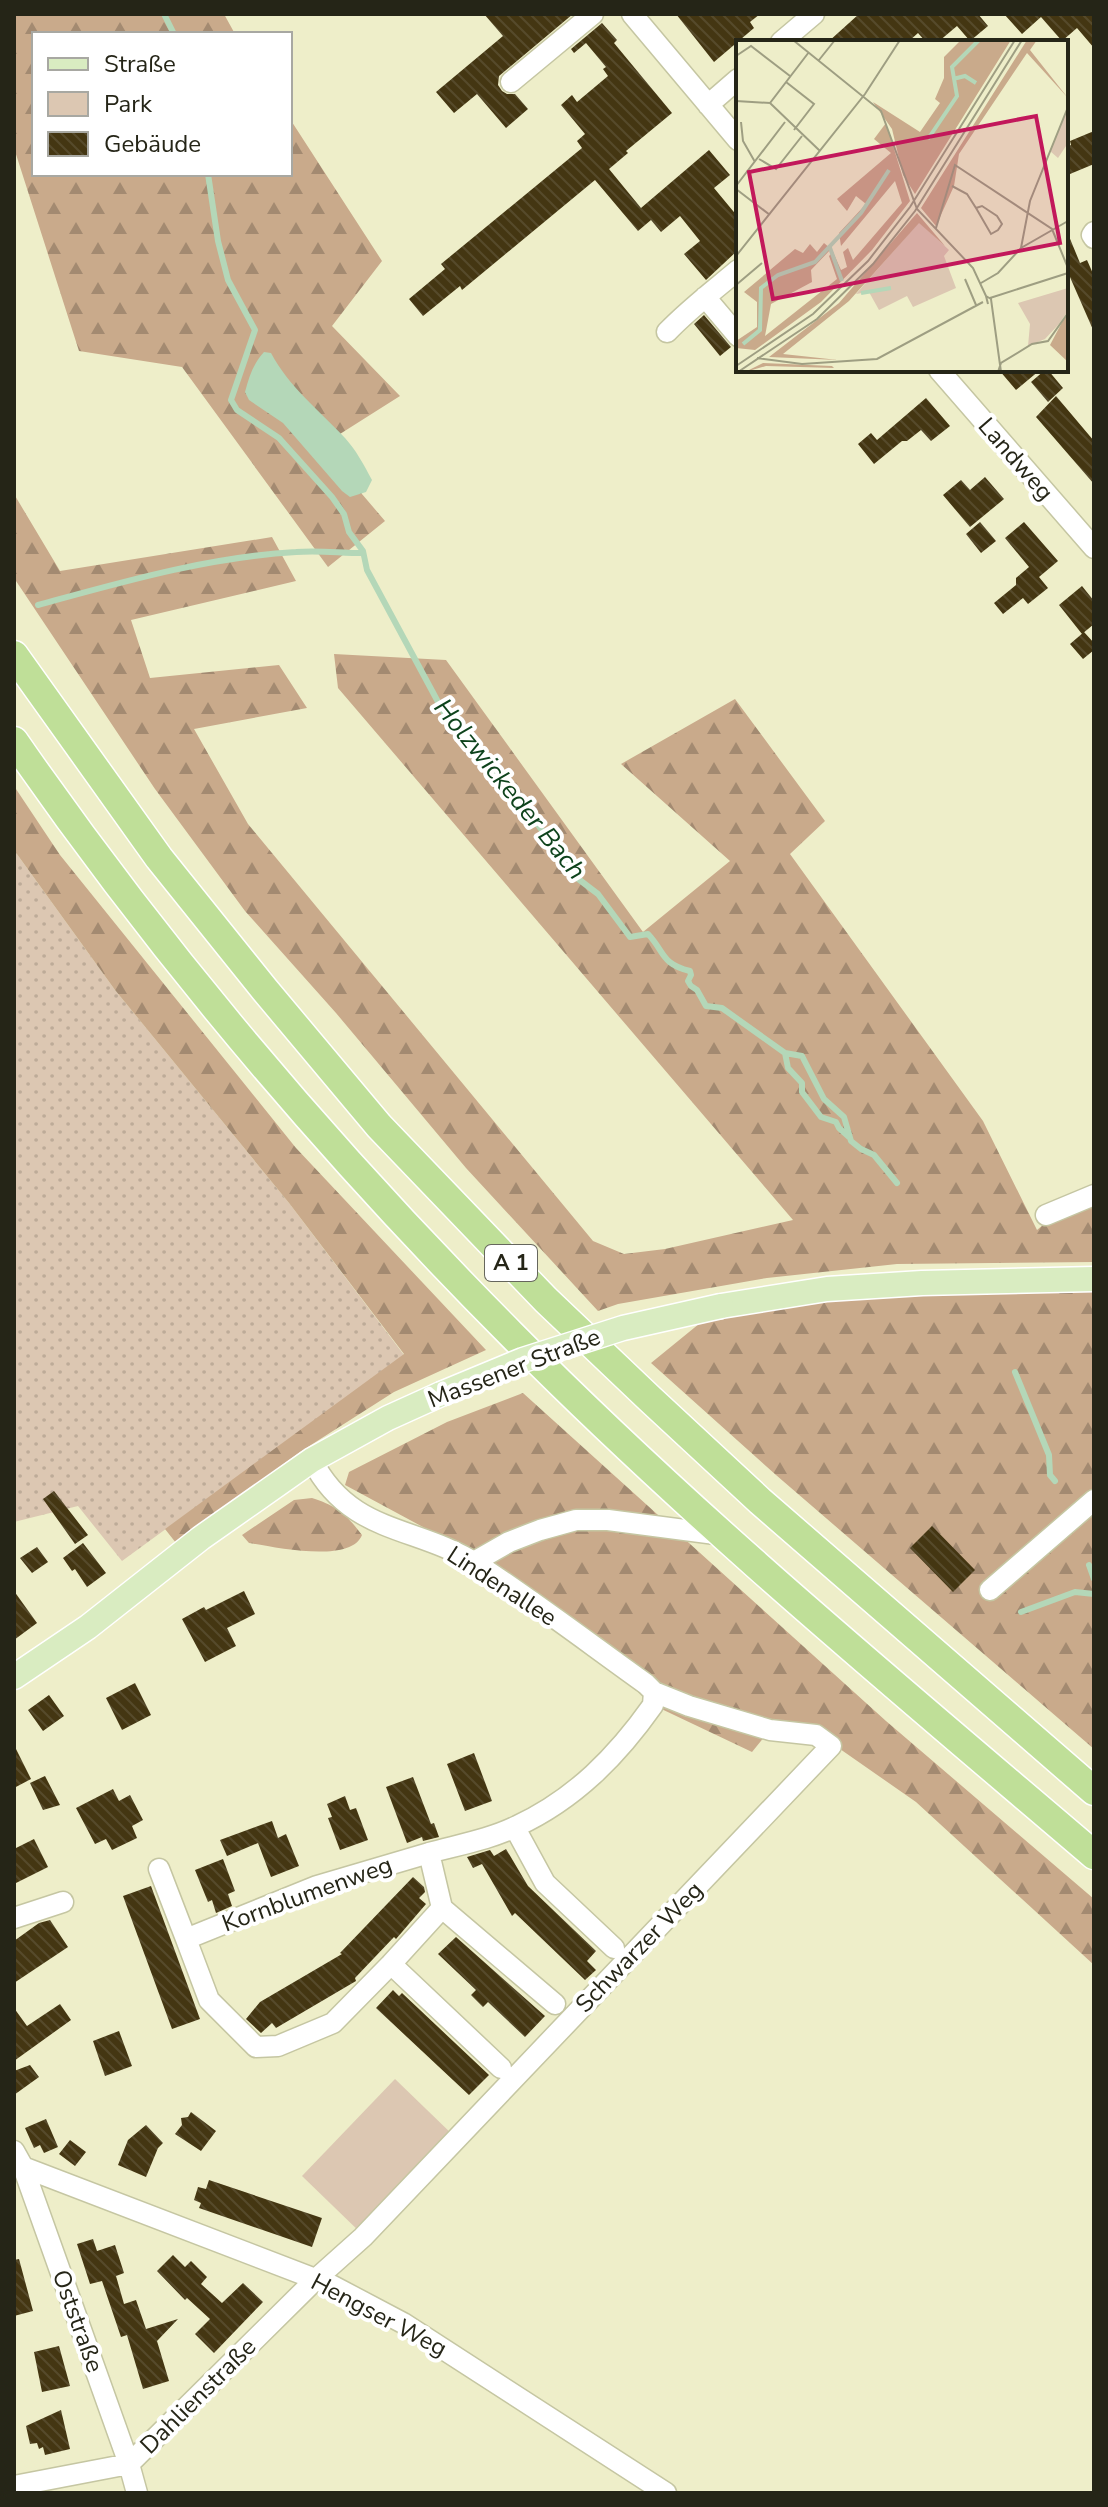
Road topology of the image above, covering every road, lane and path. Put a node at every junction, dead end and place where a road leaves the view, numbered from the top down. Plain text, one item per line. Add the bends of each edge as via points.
1 (593, 14) edge
2 (632, 14) edge
3 (814, 14) edge
4 (783, 40) edge
5 (736, 81) edge
6 (511, 82) dead end
7 (708, 105) junction
8 (736, 138) edge
9 (736, 272) edge
10 (705, 297) junction
11 (667, 332) dead end
12 (736, 334) edge
13 (941, 372) edge
14 (1094, 548) edge
15 (14, 655) edge
16 (14, 741) edge
17 (1094, 1195) edge
18 (1046, 1215) dead end
19 (1094, 1279) edge
20 (312, 1460) junction
21 (1094, 1500) edge
22 (723, 1535) junction
23 (474, 1562) junction
24 (990, 1590) dead end
25 (14, 1677) edge
26 (654, 1692) junction
27 (1094, 1791) edge
28 (515, 1828) junction
29 (429, 1853) junction
30 (1094, 1855) edge
31 (159, 1869) dead end
32 (63, 1902) dead end
33 (442, 1908) junction
34 (14, 1918) edge
35 (186, 1939) junction
36 (614, 1948) dead end
37 (391, 1964) junction
38 (555, 2004) dead end
39 (501, 2068) dead end
40 (18, 2159) edge
41 (316, 2279) junction
42 (129, 2464) junction
43 (14, 2486) edge
44 (137, 2493) edge
45 (666, 2493) edge

1 - 6 street
2 - 7 street
3 - 4 street
5 - 7 street
7 - 8 street
9 - 10 street
10 - 11 street
10 - 12 street
13 - 14 street, Landweg
15 - 27 highway, A 1 via 159,858 379,1126 546,1300 649,1398
16 - 22 highway, A 1 via 139,911 345,1159 511,1334
17 - 18 street
19 - 20 main road, Massener Straße, bridge via 827,1289 623,1328 523,1360 441,1394
20 - 23 street, Lindenallee via 349,1507
20 - 25 main road, Massener Straße
21 - 24 street
22 - 23 street via 576,1520 509,1542
22 - 30 highway, A 1
23 - 26 street, Lindenallee
26 - 28 street, Kornblumenweg via 653,1705 602,1768 564,1801
26 - 41 street, Schwarzer Weg via 770,1730 816,1735 831,1746 363,2237
28 - 29 street, Kornblumenweg
28 - 36 street via 545,1883
29 - 33 street
29 - 35 street, Kornblumenweg via 317,1886
31 - 35 street
32 - 34 street
33 - 37 street
33 - 38 street
35 - 37 street via 209,2000 256,2047 278,2046 333,2023
37 - 39 street
40 - 41 street, Hengser Weg
40 - 42 street, Oststraße
41 - 42 street, Dahlienstraße
41 - 45 street, Hengser Weg via 403,2323
42 - 43 street, Dahlienstraße
42 - 44 street, Oststraße

